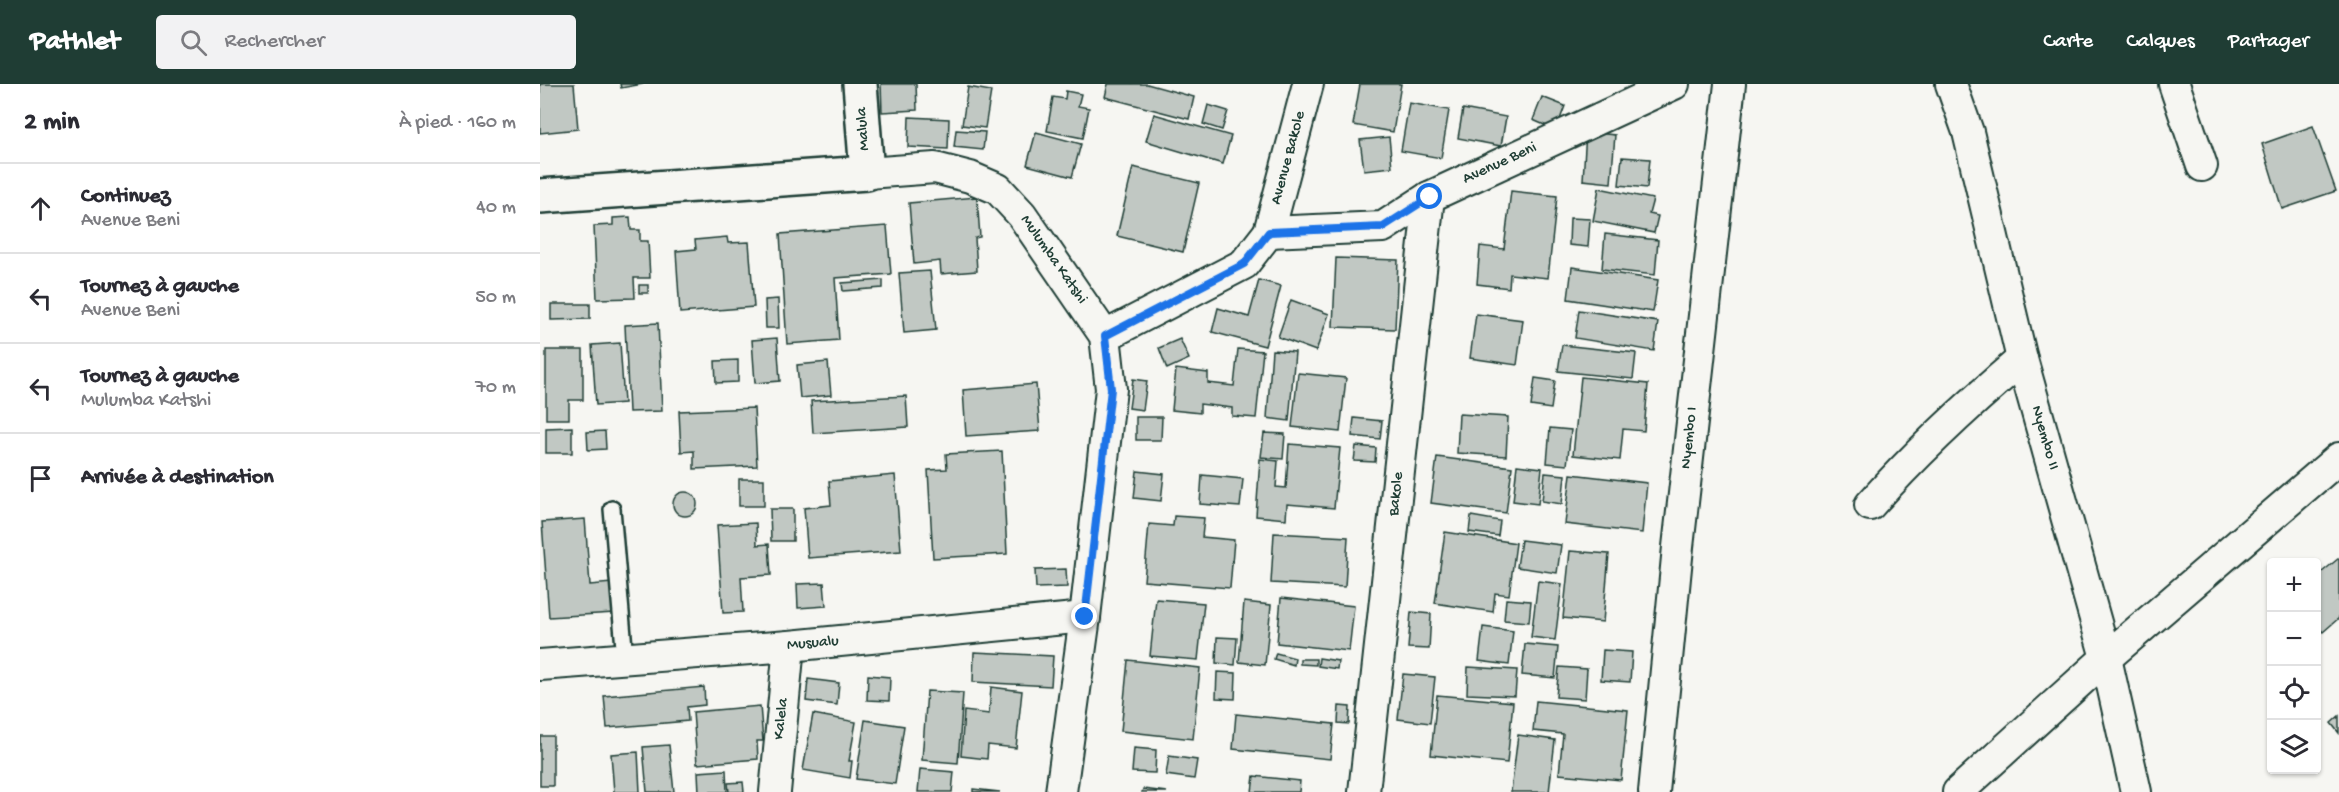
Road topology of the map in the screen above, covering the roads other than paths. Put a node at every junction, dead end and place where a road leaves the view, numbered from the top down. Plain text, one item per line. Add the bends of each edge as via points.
1 (860, 84) edge
2 (1308, 84) edge
3 (1674, 84) edge
4 (1730, 84) edge
5 (1951, 84) edge
6 (2174, 84) edge
7 (2202, 165) dead end
8 (867, 173) junction
9 (540, 196) edge
10 (1430, 197) junction
11 (1269, 232) junction
12 (1105, 336) junction
13 (2022, 359) junction
14 (2339, 458) edge
15 (1870, 505) dead end
16 (612, 509) dead end
17 (1085, 617) junction
18 (789, 646) junction
19 (625, 658) junction
20 (2106, 658) junction
21 (540, 665) edge
22 (775, 792) edge
23 (1061, 792) edge
24 (1364, 792) edge
25 (1654, 792) edge
26 (1958, 792) edge
27 (2136, 792) edge

1 - 8 street, Malula
2 - 11 street, Avenue Bakole
3 - 10 street, Avenue Beni
4 - 25 street, Nyembo I
5 - 13 street, Nyembo II via 1968,132
6 - 7 street
8 - 9 street, Mulumba Katshi
8 - 12 street, Mulumba Katshi via 935,168 998,189 1022,215
10 - 11 street, Avenue Beni via 1383,227
10 - 24 street, Bakole
11 - 12 street via 1244,264
12 - 17 street, Mulumba Katshi via 1111,389
13 - 15 street via 1906,464
13 - 20 street, Nyembo II
14 - 20 street
16 - 19 lane
17 - 18 street, Musualu
17 - 23 street, Mulumba Katshi
18 - 19 street, Musualu
18 - 22 street, Kalela
19 - 21 street, Musualu
20 - 26 street
20 - 27 street, Nyembo II

